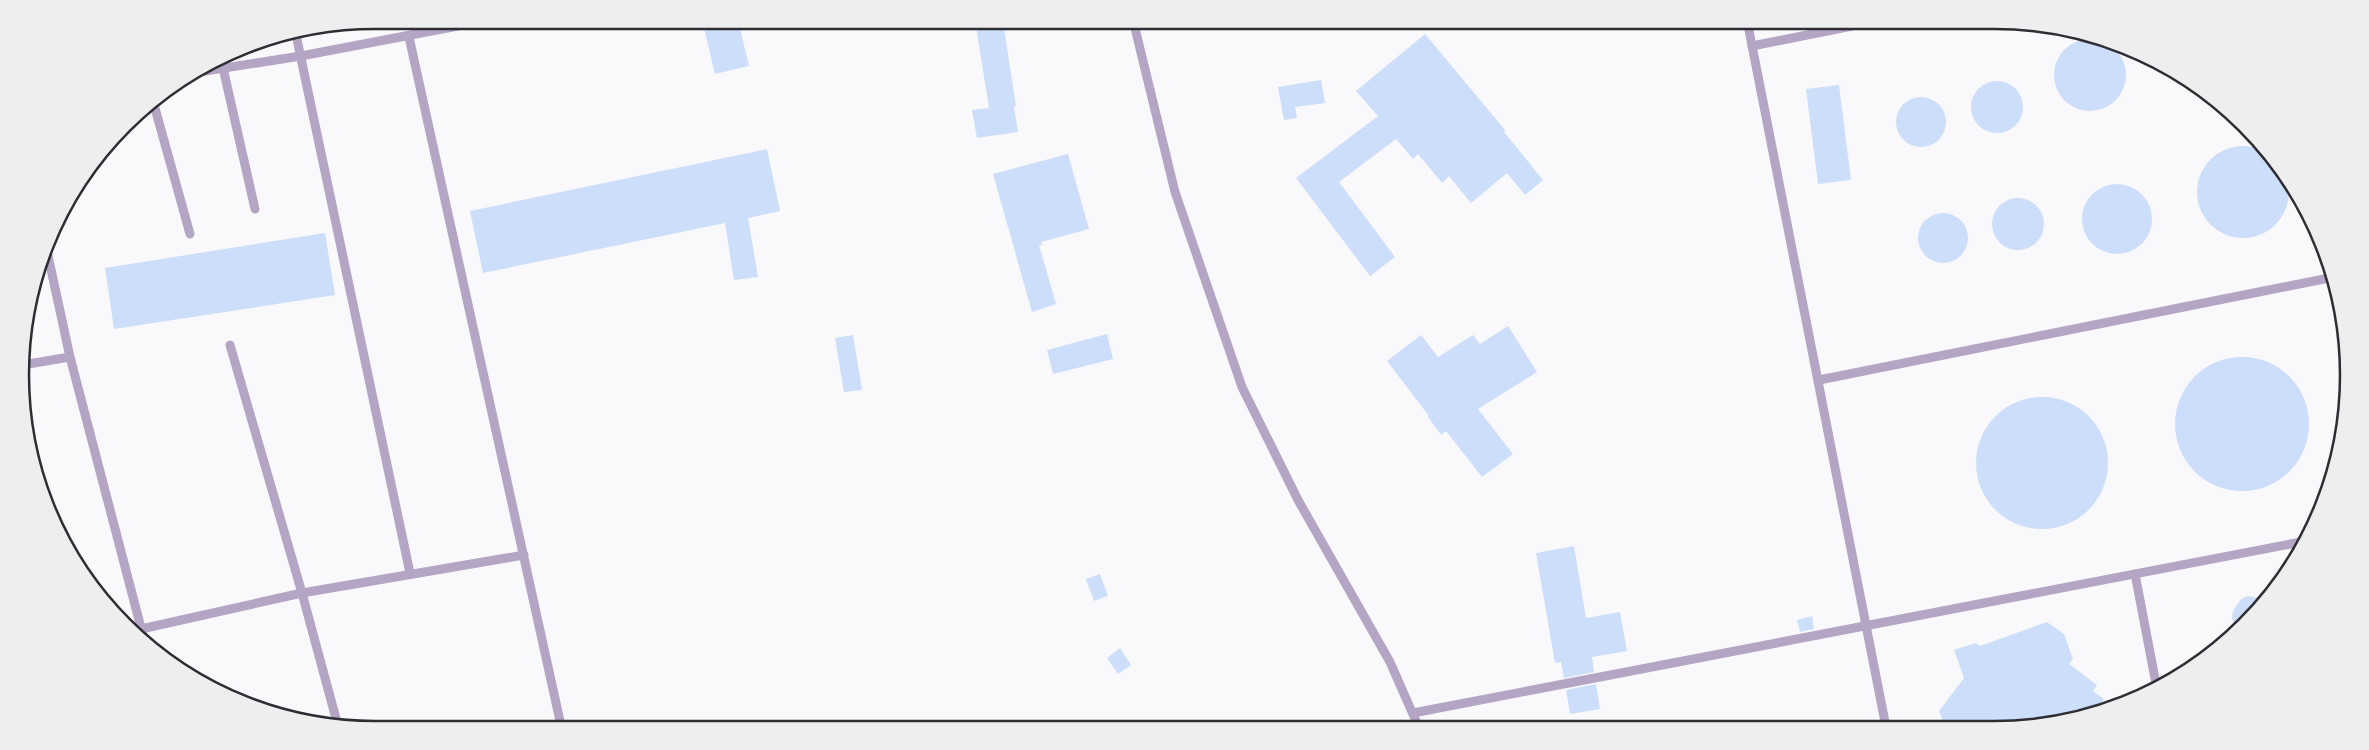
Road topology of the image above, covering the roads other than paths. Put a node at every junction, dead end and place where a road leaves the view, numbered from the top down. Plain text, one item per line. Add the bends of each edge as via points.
1 (444, 29) edge
2 (1135, 29) edge
3 (1749, 29) edge
4 (1837, 29) edge
5 (409, 36) junction
6 (297, 38) edge
7 (1752, 46) junction
8 (301, 56) junction
9 (223, 68) junction
10 (211, 70) edge
11 (155, 108) edge
12 (255, 209) dead end
13 (190, 234) dead end
14 (49, 259) edge
15 (2326, 279) edge
16 (230, 344) dead end
17 (70, 357) junction
18 (29, 364) edge
19 (1818, 380) junction
20 (2297, 543) edge
21 (524, 555) junction
22 (410, 573) junction
23 (2135, 574) junction
24 (302, 593) junction
25 (1867, 626) junction
26 (141, 629) joint
27 (2156, 681) edge
28 (1413, 713) junction
29 (336, 719) edge
30 (560, 721) edge
31 (1416, 721) edge
32 (1885, 721) edge

1 - 5 lane
2 - 28 lane via 1175,192 1242,387 1298,500 1390,662
3 - 7 lane
4 - 7 lane
5 - 8 lane
5 - 21 lane
6 - 8 lane
7 - 19 lane
8 - 9 lane
8 - 22 lane
9 - 10 lane
9 - 12 lane
11 - 13 lane
14 - 17 lane
15 - 19 lane
16 - 24 lane
17 - 18 lane
17 - 26 lane
19 - 25 lane
20 - 23 lane
21 - 22 lane
21 - 30 lane
22 - 24 lane
23 - 25 lane
23 - 27 lane
24 - 26 lane
24 - 29 lane
25 - 28 lane
25 - 32 lane
28 - 31 lane

